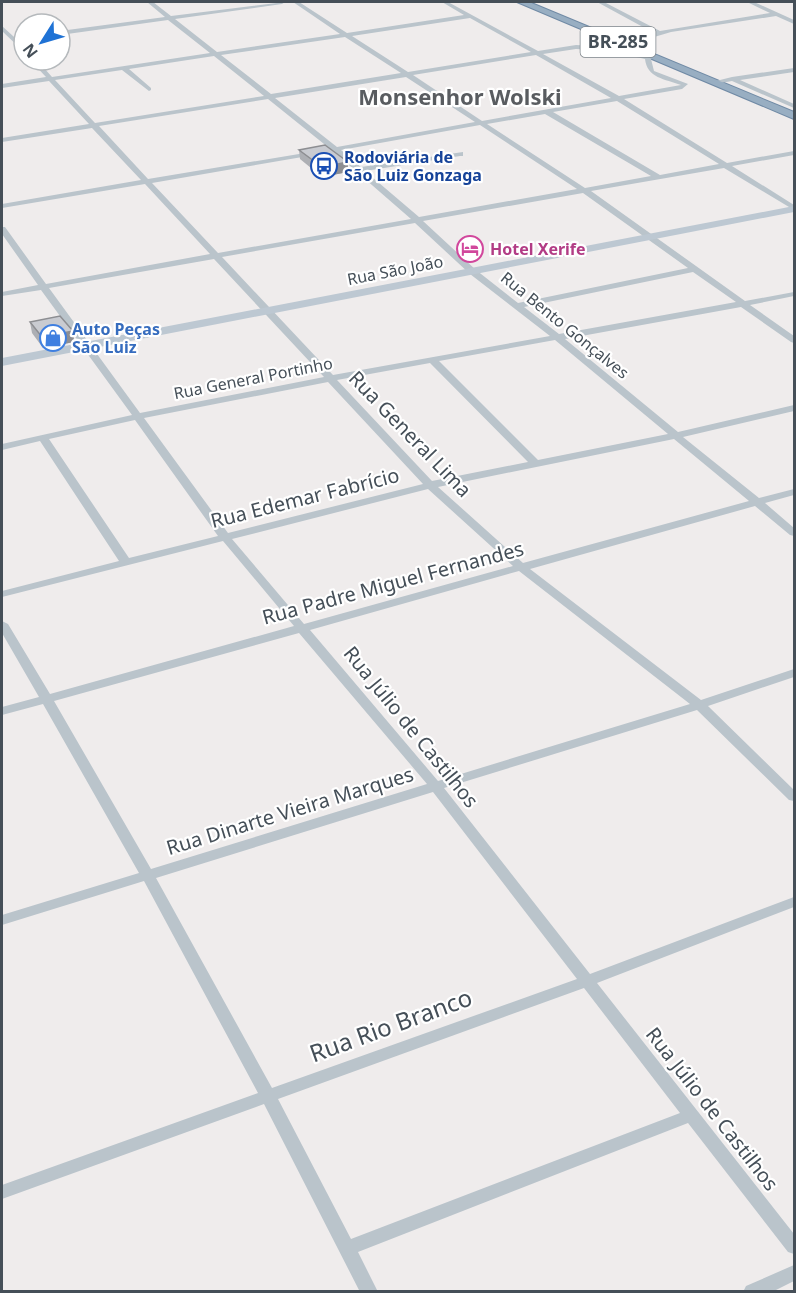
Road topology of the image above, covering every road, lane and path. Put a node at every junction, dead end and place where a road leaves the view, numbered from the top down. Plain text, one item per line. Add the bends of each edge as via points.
1 (150, 2) edge
2 (282, 2) edge
3 (296, 2) edge
4 (445, 2) edge
5 (522, 2) edge
6 (600, 2) edge
7 (750, 2) edge
8 (776, 14) junction
9 (472, 16) junction
10 (170, 17) junction
11 (795, 22) edge
12 (72, 31) edge
13 (659, 33) junction
14 (346, 35) junction
15 (624, 44) junction
16 (539, 53) junction
17 (216, 54) junction
18 (650, 57) junction
19 (124, 68) junction
20 (795, 70) edge
21 (44, 72) edge
22 (405, 74) junction
23 (51, 79) junction
24 (732, 79) junction
25 (715, 82) junction
26 (2, 86) edge
27 (148, 89) dead end
28 (268, 97) junction
29 (619, 99) junction
30 (795, 106) edge
31 (547, 112) junction
32 (795, 116) edge
33 (481, 124) junction
34 (94, 125) junction
35 (2, 140) edge
36 (335, 150) junction
37 (794, 153) edge
38 (460, 154) dead end
39 (728, 166) junction
40 (359, 170) junction
41 (660, 178) junction
42 (147, 181) junction
43 (585, 191) junction
44 (2, 206) edge
45 (795, 209) edge
46 (418, 221) junction
47 (2, 229) edge
48 (648, 237) junction
49 (215, 256) junction
50 (696, 269) junction
51 (473, 272) junction
52 (45, 286) junction
53 (2, 294) edge
54 (795, 294) edge
55 (743, 304) junction
56 (517, 306) junction
57 (267, 312) junction
58 (558, 338) junction
59 (795, 340) edge
60 (86, 346) junction
61 (432, 359) junction
62 (2, 362) edge
63 (331, 378) junction
64 (795, 408) edge
65 (138, 416) junction
66 (673, 436) junction
67 (42, 437) junction
68 (2, 447) edge
69 (536, 464) junction
70 (430, 485) junction
71 (795, 492) edge
72 (756, 503) junction
73 (795, 533) edge
74 (225, 537) junction
75 (126, 561) junction
76 (522, 568) junction
77 (2, 594) edge
78 (2, 624) edge
79 (303, 627) junction
80 (795, 673) edge
81 (46, 700) junction
82 (699, 705) junction
83 (2, 711) edge
84 (436, 787) junction
85 (795, 797) edge
86 (148, 875) junction
87 (795, 902) edge
88 (2, 920) edge
89 (587, 981) junction
90 (268, 1096) junction
91 (692, 1115) junction
92 (2, 1192) edge
93 (795, 1247) edge
94 (347, 1248) junction
95 (795, 1274) edge
96 (369, 1292) edge
97 (752, 1292) edge

1 - 10 street, Rua Bento Gonçalves
2 - 10 street
3 - 14 street
4 - 9 street
5 - 15 highway, BR-285
6 - 13 street
7 - 8 street
8 - 11 street
8 - 13 street
9 - 14 street
9 - 16 street
10 - 12 street
10 - 17 street, Rua Bento Gonçalves
13 - 15 street
14 - 17 street
14 - 22 street
15 - 18 highway, BR-285
16 - 18 street via 593,46
16 - 22 street
16 - 29 street
17 - 19 street
17 - 28 street, Rua Bento Gonçalves
18 - 25 highway, BR-285
18 - 29 street via 652,72 685,84
19 - 23 street
19 - 27 street
20 - 24 street
21 - 23 street, Rua General Lima
22 - 28 street
22 - 33 street
23 - 26 street
23 - 34 street, Rua General Lima
24 - 25 street
24 - 30 street
25 - 32 highway, BR-285
28 - 34 street
28 - 36 street, Rua Bento Gonçalves
29 - 31 street
29 - 39 street
31 - 33 street
31 - 41 street
33 - 36 street
33 - 43 street
34 - 35 street
34 - 42 street, Rua General Lima
36 - 40 street, Rua Bento Gonçalves
36 - 42 street
37 - 39 street
38 - 40 street
39 - 41 street
39 - 45 street
40 - 46 street, Rua Bento Gonçalves
41 - 43 street
42 - 44 street
42 - 49 street, Rua General Lima
43 - 46 street
43 - 48 street
45 - 48 main road, Rua São João
46 - 49 street
46 - 51 street, Rua Bento Gonçalves
47 - 52 street, Rua Júlio de Castilhos
48 - 50 street
48 - 51 main road, Rua São João
49 - 52 street
49 - 57 street, Rua General Lima
50 - 55 street
50 - 56 street
51 - 56 street, Rua Bento Gonçalves
51 - 57 main road, Rua São João
52 - 53 street
52 - 60 street, Rua Júlio de Castilhos
54 - 55 street, Rua General Portinho
55 - 58 street, Rua General Portinho
55 - 59 street
56 - 58 street, Rua Bento Gonçalves
57 - 60 main road, Rua São João
57 - 63 street, Rua General Lima
58 - 61 street, Rua General Portinho
58 - 66 street, Rua Bento Gonçalves
60 - 62 main road, Rua São João
60 - 65 street, Rua Júlio de Castilhos
61 - 63 street, Rua General Portinho
61 - 69 street
63 - 65 street, Rua General Portinho
63 - 70 street, Rua General Lima
64 - 66 street, Rua Edemar Fabrício
65 - 67 street, Rua General Portinho
65 - 74 street, Rua Júlio de Castilhos
66 - 69 street, Rua Edemar Fabrício
66 - 72 street, Rua Bento Gonçalves
67 - 68 street, Rua General Portinho
67 - 75 street
69 - 70 street, Rua Edemar Fabrício
70 - 74 street, Rua Edemar Fabrício
70 - 76 street, Rua General Lima
71 - 72 street, Rua Padre Miguel Fernandes
72 - 73 street, Rua Bento Gonçalves
72 - 76 street, Rua Padre Miguel Fernandes
74 - 75 street, Rua Edemar Fabrício
74 - 79 street, Rua Júlio de Castilhos
75 - 77 street, Rua Edemar Fabrício
76 - 79 street, Rua Padre Miguel Fernandes
76 - 82 street, Rua General Lima
78 - 81 street
79 - 81 street, Rua Padre Miguel Fernandes
79 - 84 street, Rua Júlio de Castilhos
80 - 82 street, Rua Dinarte Vieira Marques
81 - 83 street, Rua Padre Miguel Fernandes
81 - 86 street
82 - 84 street, Rua Dinarte Vieira Marques
82 - 85 street, Rua General Lima
84 - 86 street, Rua Dinarte Vieira Marques
84 - 89 street, Rua Júlio de Castilhos
86 - 88 street, Rua Dinarte Vieira Marques
86 - 90 street
87 - 89 street, Rua Rio Branco
89 - 90 street, Rua Rio Branco
89 - 91 street, Rua Júlio de Castilhos
90 - 92 street, Rua Rio Branco
90 - 94 street
91 - 93 street, Rua Júlio de Castilhos
91 - 94 street
94 - 96 street
95 - 97 street

